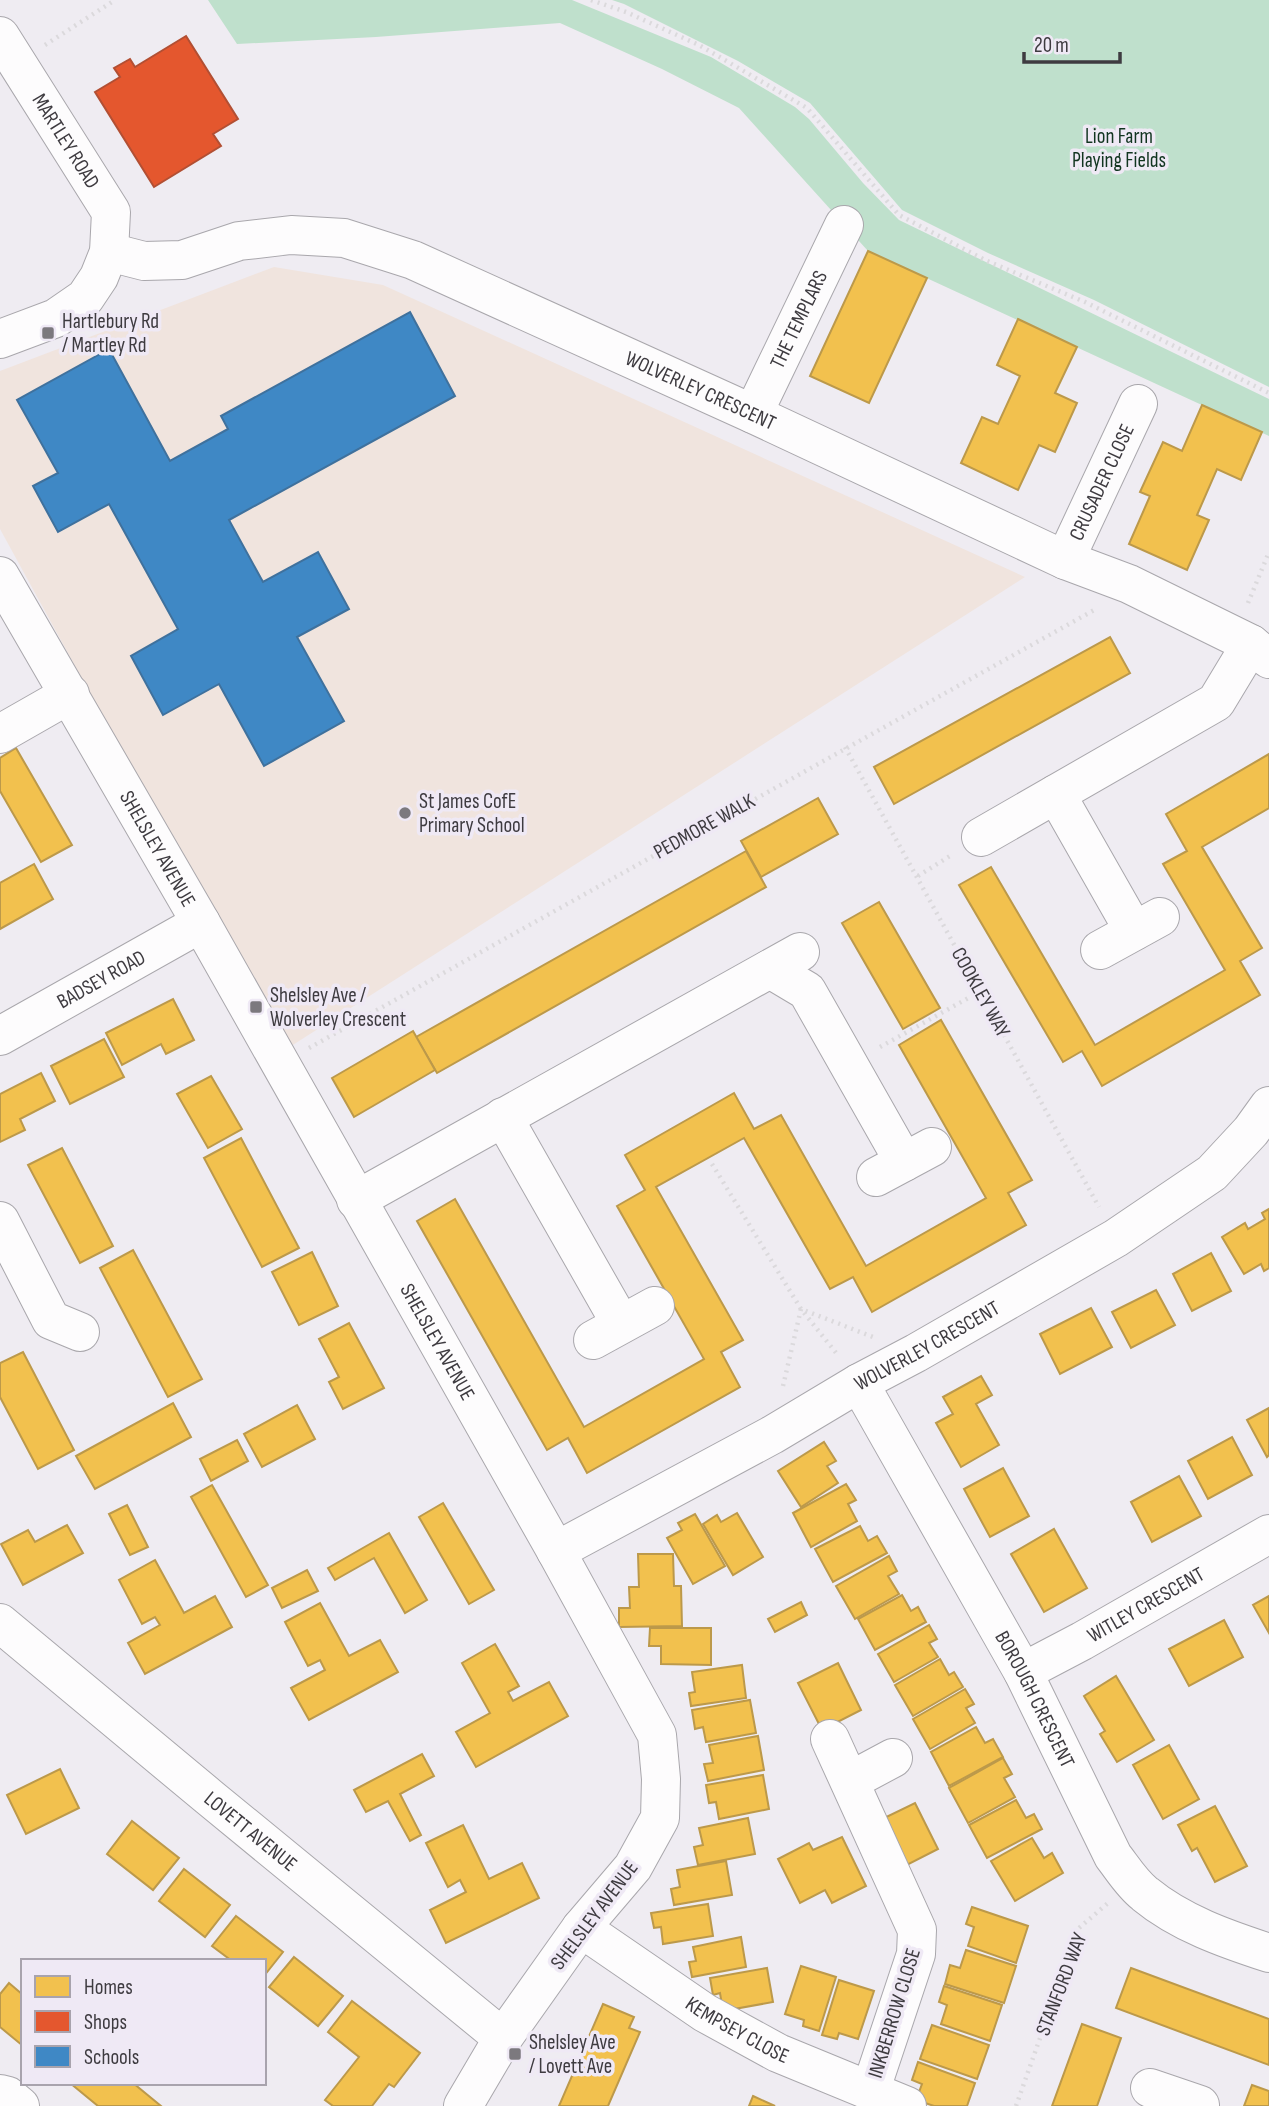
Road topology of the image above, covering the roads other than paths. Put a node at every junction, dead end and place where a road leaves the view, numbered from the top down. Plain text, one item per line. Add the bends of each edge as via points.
1 (9, 50) edge
2 (844, 225) dead end
3 (109, 252) junction
4 (0, 339) edge
5 (1138, 404) dead end
6 (754, 414) junction
7 (1065, 560) junction
8 (0, 576) edge
9 (1251, 647) edge
10 (70, 694) junction
11 (0, 734) edge
12 (1056, 794) junction
13 (981, 837) dead end
14 (201, 923) junction
15 (1100, 950) dead end
16 (0, 1036) edge
17 (1269, 1105) edge
18 (503, 1118) junction
19 (904, 1162) dead end
20 (356, 1199) junction
21 (0, 1221) edge
22 (655, 1306) dead end
23 (80, 1332) dead end
24 (859, 1382) junction
25 (1269, 1534) edge
26 (556, 1551) junction
27 (0, 1623) edge
28 (1023, 1672) junction
29 (830, 1739) dead end
30 (893, 1758) dead end
31 (850, 1781) junction
32 (581, 1928) junction
33 (1269, 1953) edge
34 (503, 2038) junction
35 (0, 2094) edge
36 (861, 2095) edge
37 (20, 2106) edge
38 (463, 2106) edge
39 (907, 2106) edge

1 - 3 street, MARTLEY ROAD via 111,212
2 - 6 street, THE TEMPLARS
3 - 4 street via 85,298 56,318
3 - 6 street, WOLVERLEY CRESCENT via 144,261 182,260 239,241 291,235 344,238 413,260
5 - 7 street, CRUSADER CLOSE
6 - 7 street, WOLVERLEY CRESCENT
7 - 9 street, WOLVERLEY CRESCENT via 1116,579
8 - 10 street, SHELSLEY AVENUE
9 - 12 street via 1216,702
10 - 11 street
10 - 14 street, SHELSLEY AVENUE
12 - 13 street
12 - 15 street via 1147,924
14 - 16 street, BADSEY ROAD
14 - 20 street, SHELSLEY AVENUE
17 - 24 street, WOLVERLEY CRESCENT via 1212,1173 1116,1238
18 - 19 street via 785,960
18 - 20 street
18 - 22 street via 607,1332
20 - 26 street, SHELSLEY AVENUE
21 - 23 street via 51,1320
24 - 26 street, WOLVERLEY CRESCENT via 772,1435
24 - 28 street, BOROUGH CRESCENT
25 - 28 street, WITLEY CRESCENT
26 - 32 street, SHELSLEY AVENUE via 657,1735 661,1779 660,1818 633,1867
27 - 34 street, LOVETT AVENUE
28 - 33 street, BOROUGH CRESCENT via 1113,1856 1132,1881 1172,1914
29 - 31 street, INKBERROW CLOSE
30 - 31 street
31 - 36 street, INKBERROW CLOSE via 917,1930 916,1954
32 - 34 street, SHELSLEY AVENUE
32 - 36 street, KEMPSEY CLOSE via 705,2013
34 - 38 street, SHELSLEY AVENUE
35 - 37 street
36 - 39 street, KEMPSEY CLOSE

